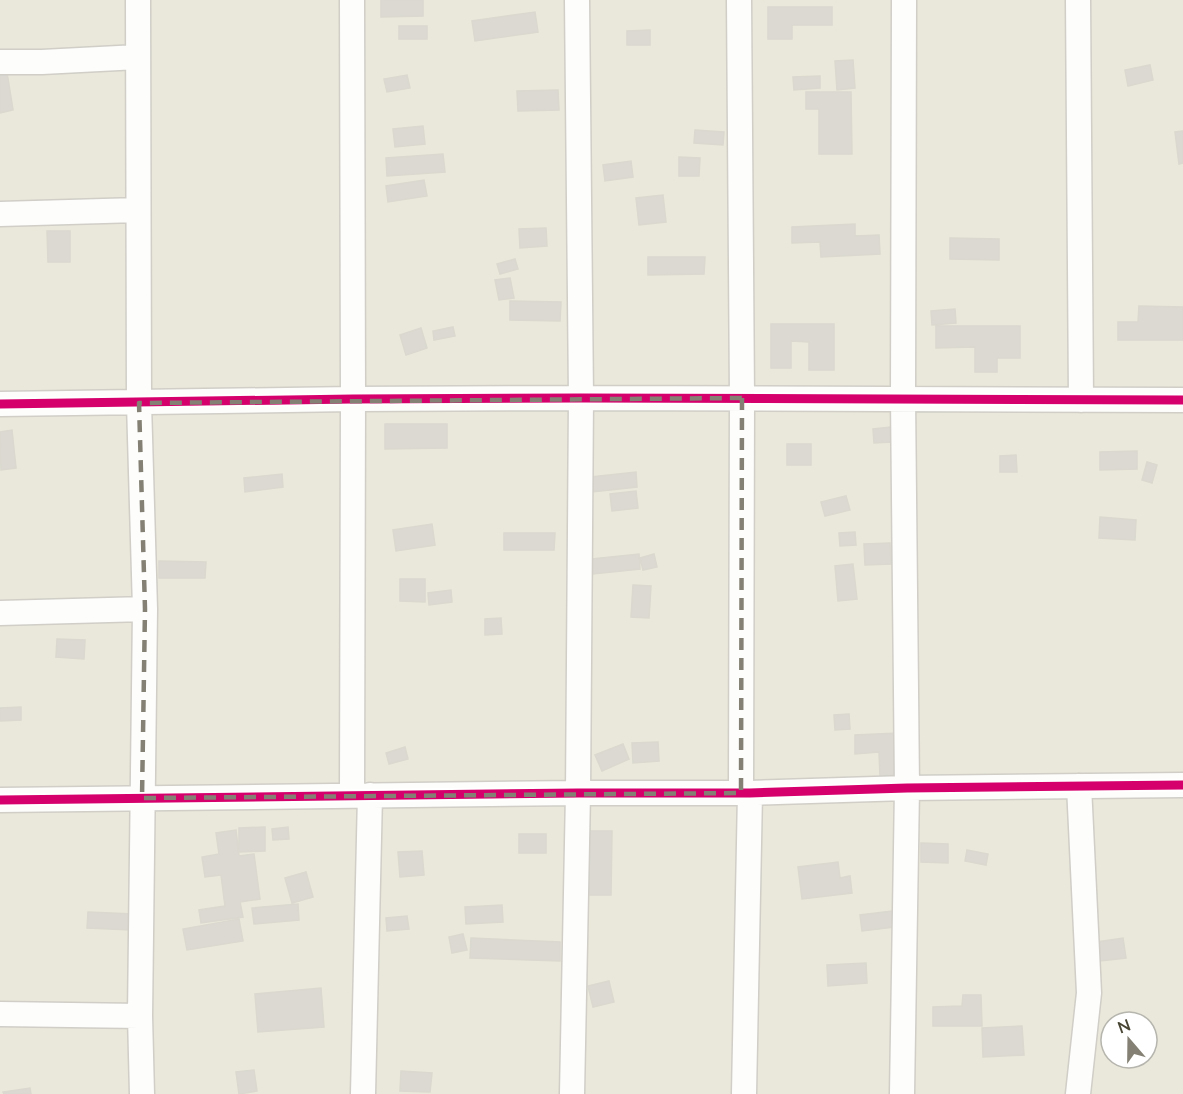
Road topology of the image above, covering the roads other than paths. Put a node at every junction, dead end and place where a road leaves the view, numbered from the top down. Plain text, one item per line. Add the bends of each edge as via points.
1 (138, 0) edge
2 (352, 0) edge
3 (577, 0) edge
4 (739, 0) edge
5 (904, 0) edge
6 (1078, 0) edge
7 (138, 57) junction
8 (0, 62) edge
9 (138, 210) junction
10 (0, 214) edge
11 (581, 398) junction
12 (903, 398) junction
13 (353, 399) junction
14 (742, 399) junction
15 (1081, 400) junction
16 (1183, 400) edge
17 (139, 403) junction
18 (0, 404) edge
19 (145, 609) junction
20 (0, 613) edge
21 (1183, 784) edge
22 (1079, 786) junction
23 (907, 788) junction
24 (578, 792) junction
25 (745, 793) junction
26 (361, 795) junction
27 (142, 798) junction
28 (0, 800) edge
29 (0, 1014) edge
30 (140, 1016) junction
31 (142, 1094) edge
32 (363, 1094) edge
33 (572, 1094) edge
34 (744, 1094) edge
35 (902, 1094) edge
36 (1078, 1094) edge

1 - 7 street
2 - 13 street
3 - 11 street
4 - 14 street
5 - 12 street
6 - 15 street
7 - 8 street
7 - 9 street
9 - 10 street
9 - 17 street
11 - 13 street
11 - 14 street
11 - 24 street
12 - 14 street
12 - 15 street
12 - 23 street
13 - 17 street
13 - 26 street
14 - 25 street
15 - 16 street
17 - 18 street
17 - 19 street
19 - 20 street
19 - 27 street
21 - 22 street
22 - 23 street
22 - 36 street via 1089,993
23 - 25 street
23 - 35 street
24 - 25 street
24 - 26 street
24 - 33 street
25 - 34 street
26 - 27 street
26 - 32 street
27 - 28 street
27 - 30 street
29 - 30 street
30 - 31 street

